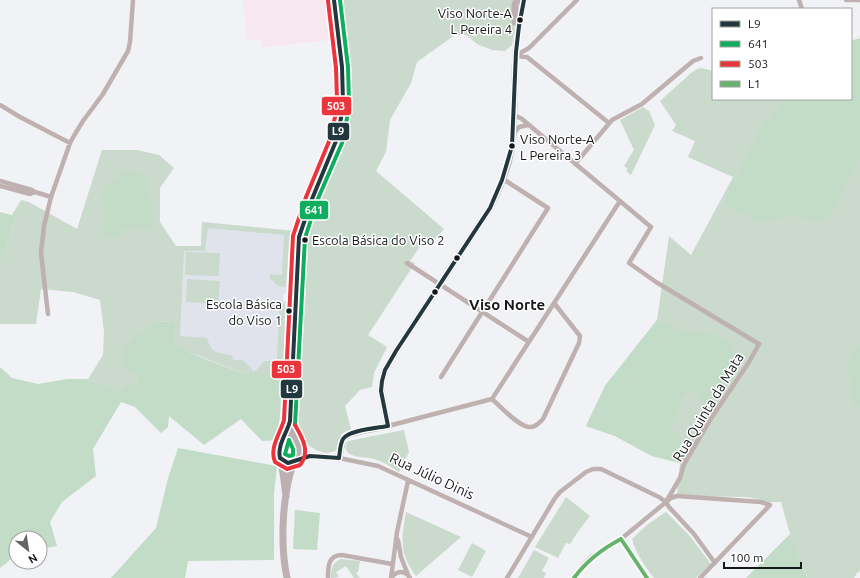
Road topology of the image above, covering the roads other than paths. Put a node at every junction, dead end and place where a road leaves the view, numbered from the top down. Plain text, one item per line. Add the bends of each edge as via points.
1 (334, 0) edge
2 (517, 0) edge
3 (524, 0) edge
4 (577, 0) edge
5 (846, 0) edge
6 (860, 0) edge
7 (132, 2) edge
8 (517, 47) junction
9 (515, 56) junction
10 (701, 58) dead end
11 (0, 105) edge
12 (514, 115) junction
13 (610, 123) junction
14 (528, 125) junction
15 (513, 134) junction
16 (70, 143) junction
17 (575, 164) junction
18 (503, 179) junction
19 (0, 181) edge
20 (0, 186) edge
21 (35, 192) junction
22 (51, 197) junction
23 (620, 201) junction
24 (407, 263) dead end
25 (440, 284) junction
26 (554, 303) junction
27 (482, 311) junction
28 (48, 314) dead end
29 (529, 342) junction
30 (441, 377) dead end
31 (492, 400) junction
32 (388, 426) junction
33 (289, 427) junction
34 (281, 445) junction
35 (298, 446) junction
36 (317, 456) junction
37 (280, 458) junction
38 (339, 458) junction
39 (295, 461) junction
40 (408, 480) junction
41 (286, 496) junction
42 (666, 502) junction
43 (397, 532) junction
44 (532, 537) junction
45 (621, 539) junction
46 (715, 563) junction
47 (392, 564) junction
48 (409, 576) edge
49 (287, 578) edge
50 (328, 578) edge
51 (391, 578) edge
52 (507, 578) edge
53 (574, 578) edge
54 (647, 578) edge
55 (700, 578) edge

1 - 33 street via 343,96 342,116 338,136 298,237
2 - 8 street
3 - 8 street
4 - 9 street via 529,48
5 - 6 street
7 - 16 street via 128,51
8 - 9 street
9 - 12 street
9 - 13 street via 527,57
10 - 13 street via 693,61 642,104
11 - 16 street
12 - 14 street
12 - 15 street
13 - 17 street
14 - 15 street via 520,127
14 - 17 street
15 - 18 street
16 - 22 street
17 - 23 street
18 - 25 street via 490,208
18 - 27 street via 548,208
19 - 21 street
20 - 21 street via 30,194
21 - 22 street
22 - 28 street via 41,253
23 - 26 street
23 - 42 street, Rua Quinta da Mata via 651,227 629,263 758,344 684,464 680,478
24 - 25 street
25 - 27 street
25 - 32 street via 385,370 381,391
26 - 29 street
26 - 31 street via 580,336 543,419 537,425 528,428
27 - 29 street
27 - 30 street
29 - 31 street
31 - 32 street
32 - 38 street via 346,435
33 - 34 street
33 - 35 street
34 - 35 street via 287,442
34 - 37 street
35 - 36 street, Rua Júlio Dinis
35 - 39 street via 300,454
36 - 38 street, Rua Júlio Dinis
36 - 39 street, Rua Júlio Dinis
37 - 39 street via 285,462
37 - 41 street
38 - 40 street, Rua Júlio Dinis via 378,466
39 - 41 street
40 - 43 street
40 - 44 street, Rua Júlio Dinis
41 - 49 street via 283,548
42 - 44 street via 601,469 593,469 560,492
42 - 45 street
42 - 46 street
42 - 46 street via 677,496 761,502 770,505
43 - 47 street
43 - 48 street via 399,549
44 - 52 street
45 - 53 street via 592,557
45 - 54 street
46 - 55 street
47 - 50 street via 337,555 330,560
47 - 51 street
48 - 51 street via 400,572

